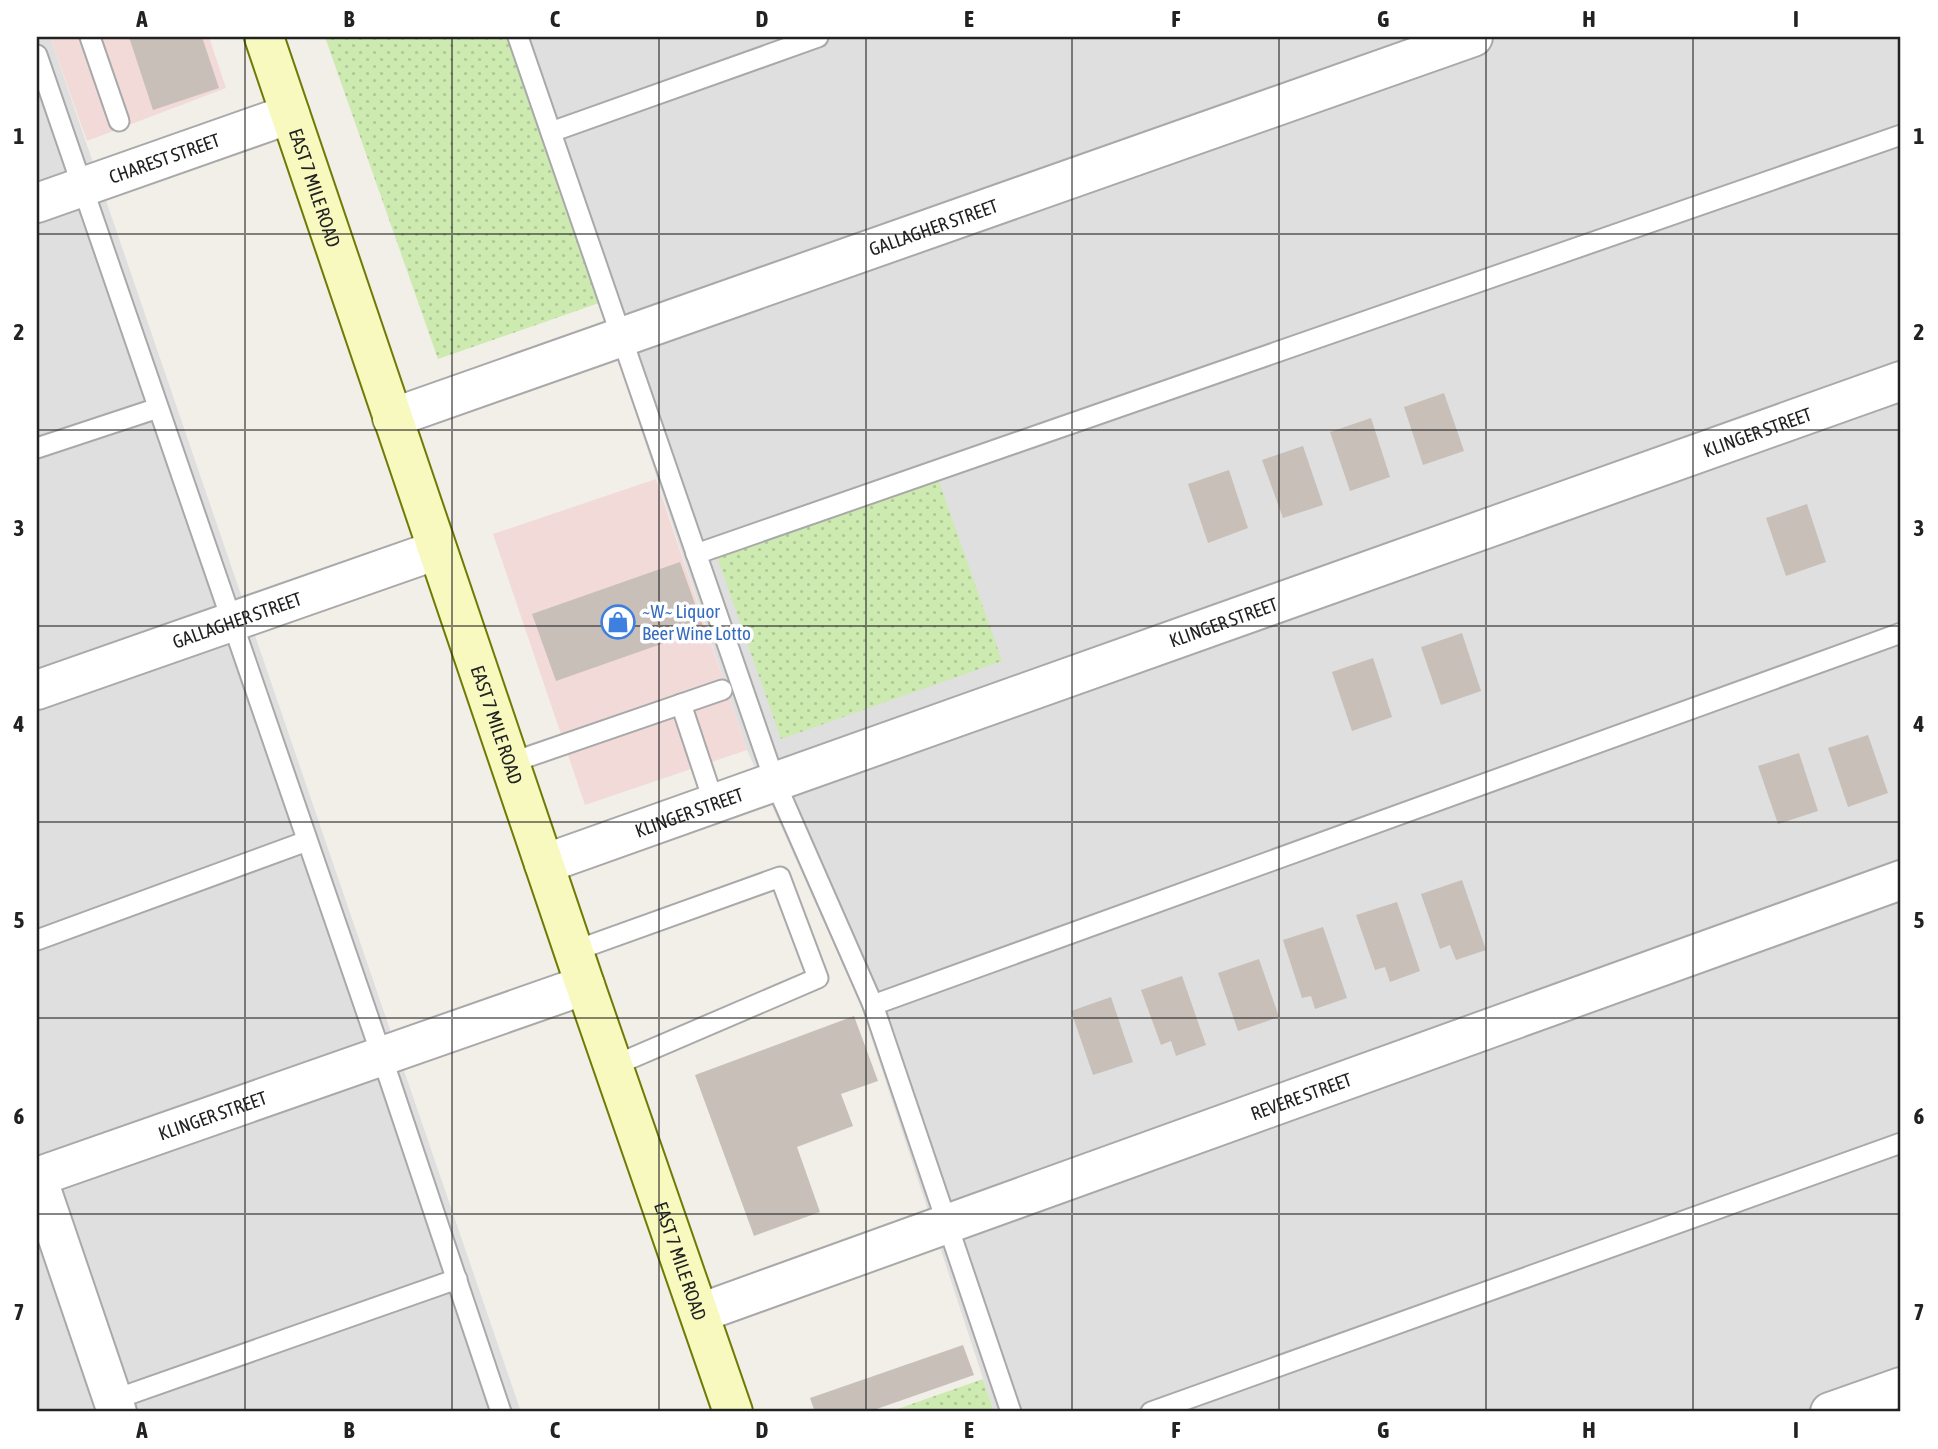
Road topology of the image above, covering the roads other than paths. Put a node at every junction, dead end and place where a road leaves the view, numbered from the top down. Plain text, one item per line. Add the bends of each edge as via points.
1 (90, 37) edge
2 (264, 37) edge
3 (519, 37) edge
4 (818, 37) edge
5 (1473, 37) edge
6 (37, 55) edge
7 (290, 114) junction
8 (119, 121) dead end
9 (551, 132) junction
10 (1901, 135) edge
11 (83, 187) junction
12 (37, 203) edge
13 (622, 339) junction
14 (1901, 381) edge
15 (158, 408) junction
16 (393, 418) junction
17 (37, 449) edge
18 (438, 550) junction
19 (696, 554) junction
20 (232, 622) junction
21 (1901, 633) edge
22 (37, 690) edge
23 (722, 690) dead end
24 (681, 704) junction
25 (510, 764) junction
26 (775, 782) junction
27 (714, 803) junction
28 (307, 841) junction
29 (544, 864) junction
30 (1901, 880) edge
31 (37, 940) edge
32 (580, 968) junction
33 (873, 1005) junction
34 (382, 1057) junction
35 (613, 1066) junction
36 (1901, 1143) edge
37 (37, 1177) edge
38 (946, 1224) junction
39 (457, 1279) junction
40 (700, 1313) junction
41 (1901, 1387) edge
42 (115, 1406) edge
43 (501, 1412) edge
44 (733, 1412) edge
45 (1011, 1412) edge
46 (1151, 1412) edge
47 (1830, 1412) edge

1 - 8 lane
2 - 7 street, EAST 7 MILE ROAD
3 - 9 lane
4 - 9 lane
5 - 13 street, GALLAGHER STREET
6 - 11 lane
7 - 11 street, CHAREST STREET
7 - 16 street, EAST 7 MILE ROAD
9 - 13 lane
10 - 19 lane
11 - 12 street, CHAREST STREET
11 - 15 lane
13 - 16 street, GALLAGHER STREET
13 - 19 lane
14 - 26 street, KLINGER STREET
15 - 17 lane
15 - 20 lane
16 - 18 street, EAST 7 MILE ROAD
18 - 20 street, GALLAGHER STREET
18 - 25 street, EAST 7 MILE ROAD
19 - 26 lane
20 - 22 street, GALLAGHER STREET
20 - 28 lane
21 - 33 lane
23 - 24 lane
24 - 25 lane
24 - 27 lane
25 - 29 street, EAST 7 MILE ROAD
26 - 27 street, KLINGER STREET
26 - 33 lane
27 - 29 street, KLINGER STREET
28 - 31 lane
28 - 34 lane
29 - 32 street, EAST 7 MILE ROAD
30 - 38 street, REVERE STREET
32 - 34 street, KLINGER STREET
32 - 35 street, EAST 7 MILE ROAD
32 - 35 lane via 780,877 818,978
33 - 38 lane
34 - 37 street, KLINGER STREET
34 - 39 lane
35 - 40 street, EAST 7 MILE ROAD
36 - 46 lane
37 - 42 street
38 - 40 street, REVERE STREET
38 - 45 lane
39 - 42 lane
39 - 43 lane
40 - 44 street, EAST 7 MILE ROAD
41 - 47 street

